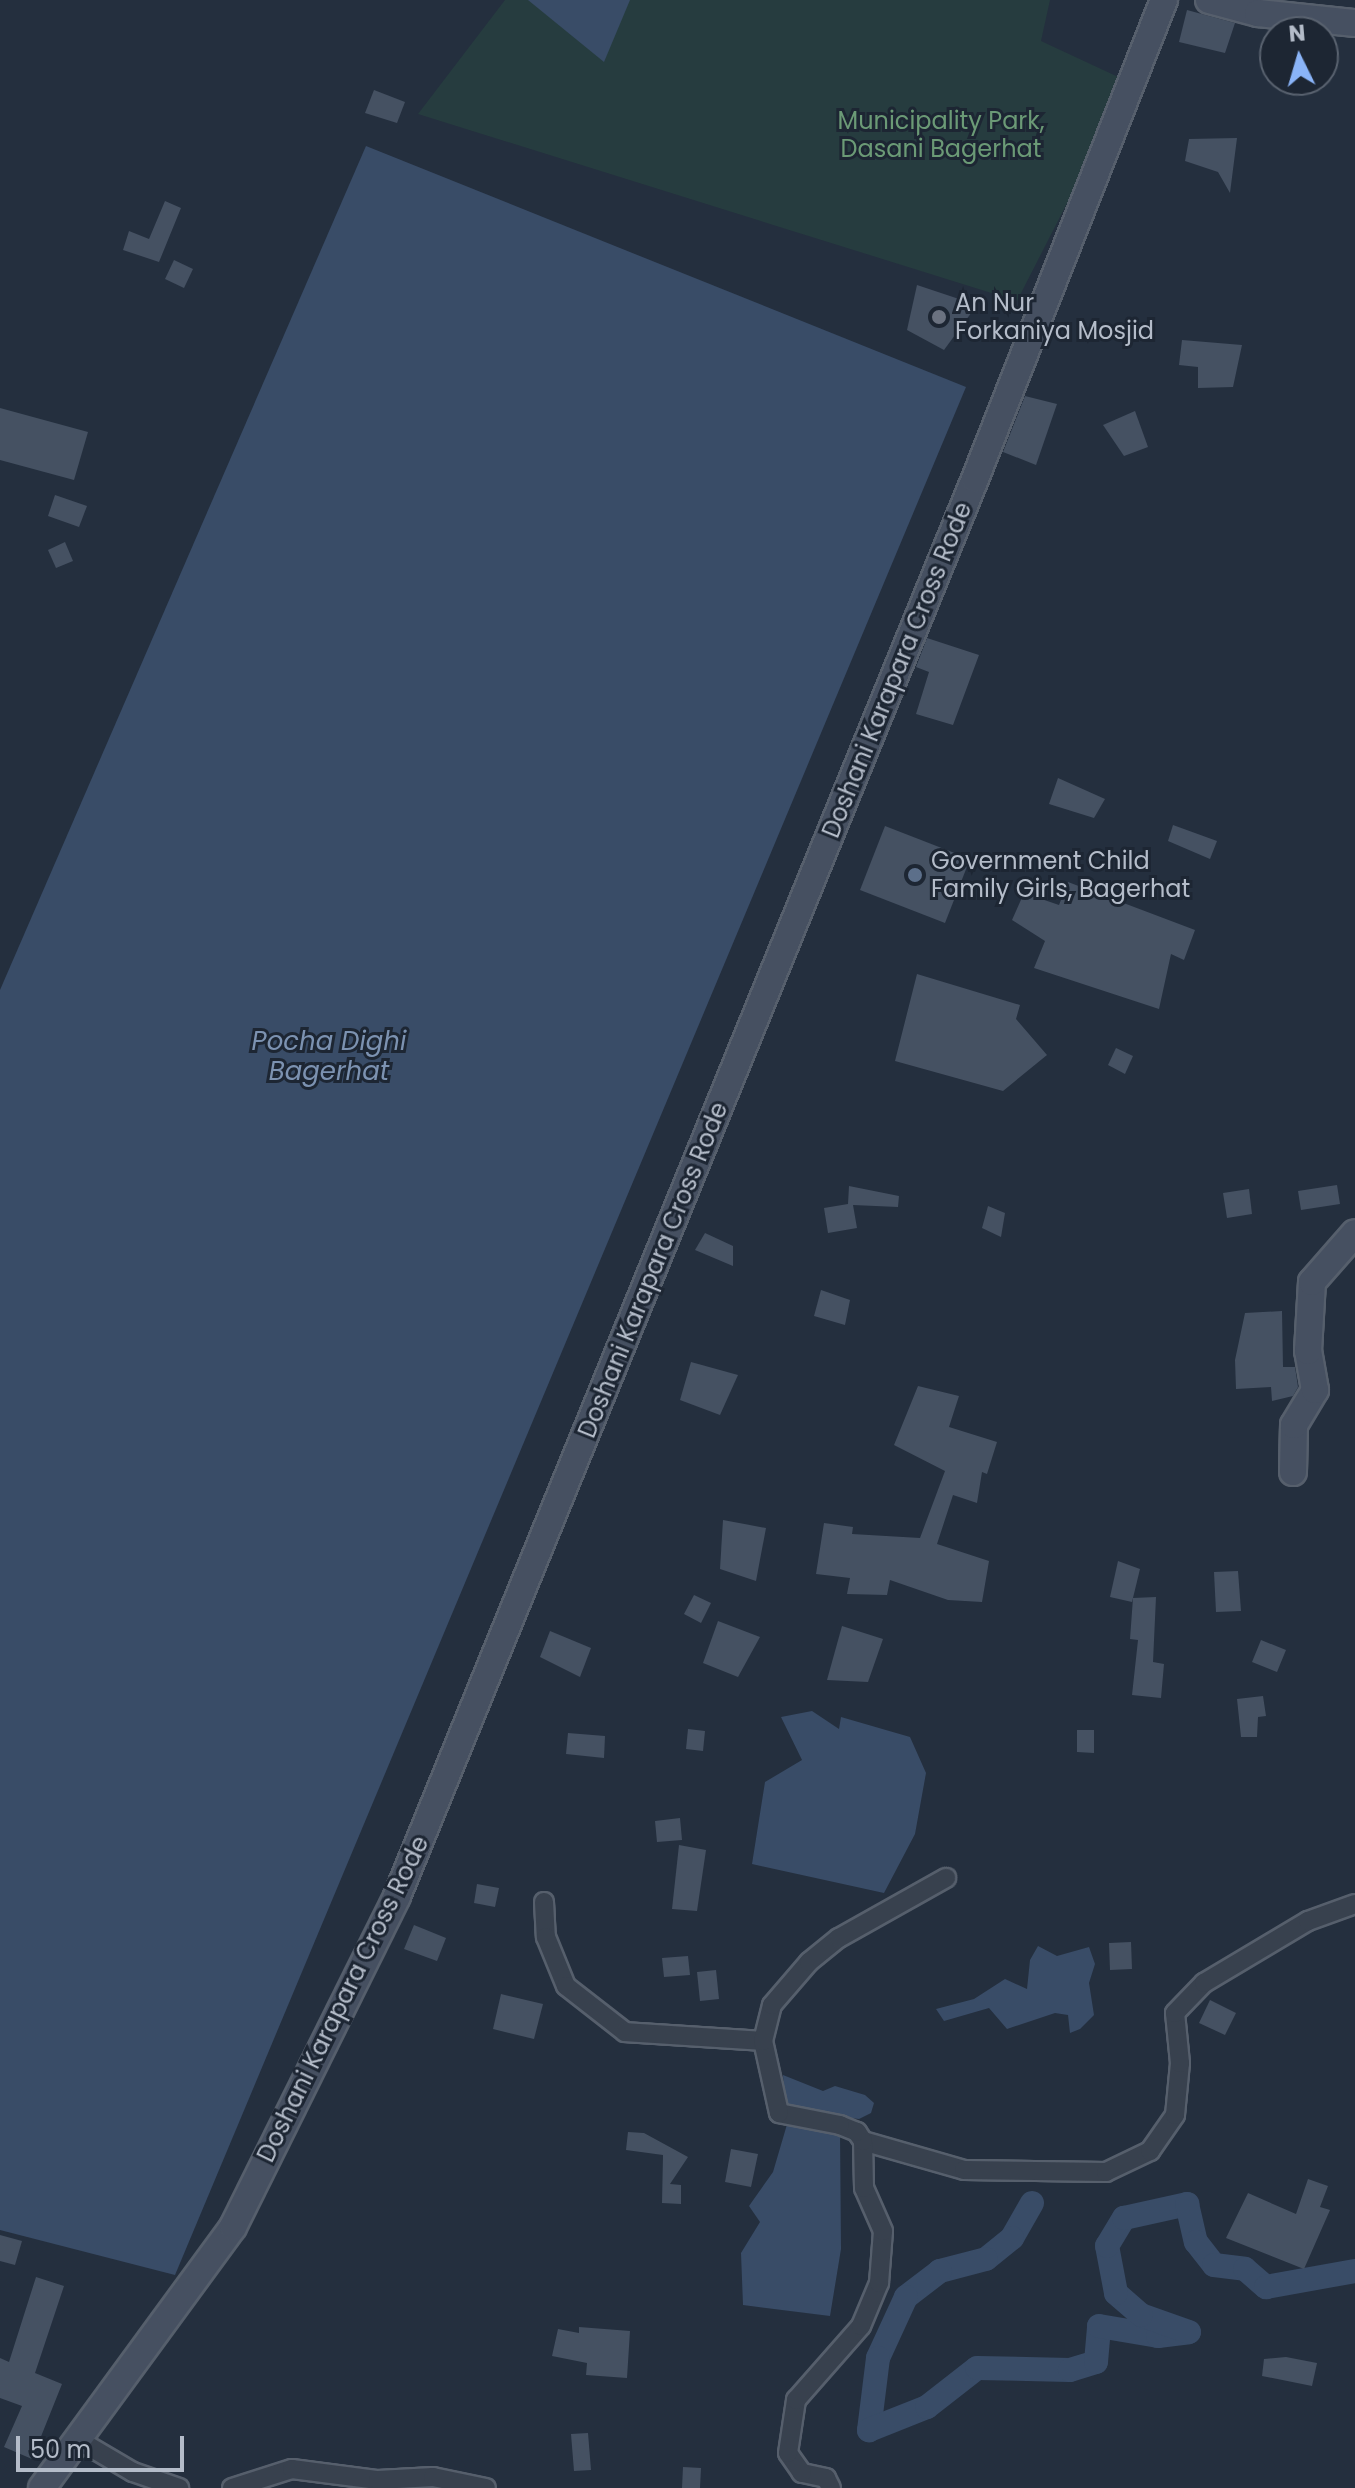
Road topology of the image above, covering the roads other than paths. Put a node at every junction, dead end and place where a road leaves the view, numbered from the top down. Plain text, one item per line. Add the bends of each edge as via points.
1 (1164, 0) edge
2 (1209, 0) edge
3 (1355, 23) edge
4 (1355, 1233) edge
5 (1293, 1472) dead end
6 (946, 1878) dead end
7 (544, 1902) dead end
8 (1355, 1904) edge
9 (763, 2041) junction
10 (863, 2141) junction
11 (75, 2438) junction
12 (42, 2488) edge
13 (179, 2488) edge
14 (232, 2488) edge
15 (486, 2488) edge
16 (831, 2488) edge

1 - 11 street, Doshani Karapara Cross Rode via 975,479 397,1896 233,2227
2 - 3 street via 1258,13
4 - 5 street via 1312,1282 1308,1351 1315,1390 1294,1425
6 - 9 street via 839,1938 809,1962 772,2005
7 - 9 street via 546,1937 566,1986 625,2032
8 - 10 street via 1308,1921 1204,1983 1175,2013 1180,2063 1175,2115 1150,2151 1106,2172 964,2170
9 - 10 street via 779,2113 840,2125
10 - 16 street via 864,2188 883,2231 879,2283 861,2326 796,2400 788,2453 802,2473 826,2478
11 - 12 street, Doshani Karapara Cross Rode
11 - 13 street via 133,2472
14 - 15 street via 292,2469 378,2480 433,2477

